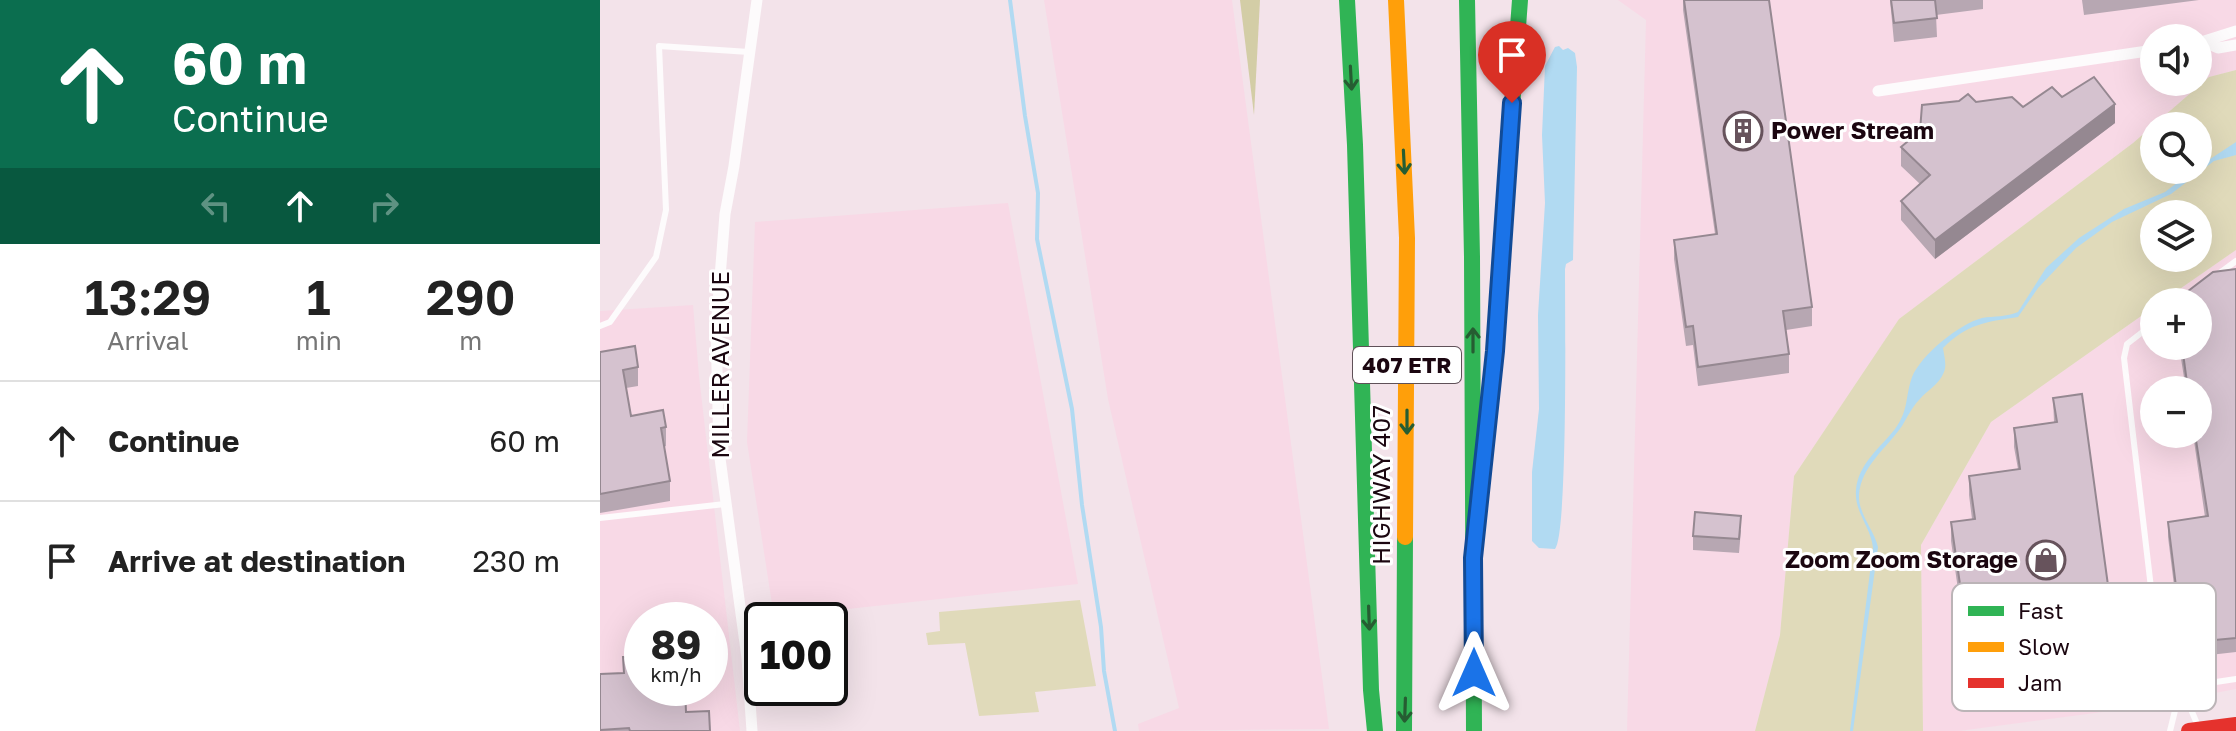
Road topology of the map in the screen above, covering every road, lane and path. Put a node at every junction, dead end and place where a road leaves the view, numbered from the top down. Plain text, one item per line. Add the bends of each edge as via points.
1 (757, 0) edge
2 (1347, 0) edge
3 (1396, 0) edge
4 (1467, 0) edge
5 (1520, 0) edge
6 (2236, 31) edge
7 (2212, 38) edge
8 (2236, 45) edge
9 (2212, 46) edge
10 (750, 52) junction
11 (2140, 52) edge
12 (1878, 91) dead end
13 (2236, 261) edge
14 (2214, 277) edge
15 (600, 326) edge
16 (2140, 334) edge
17 (725, 504) junction
18 (600, 518) edge
19 (1473, 558) junction
20 (2150, 583) edge
21 (2236, 679) edge
22 (2216, 682) edge
23 (2175, 711) edge
24 (2229, 727) edge
25 (2194, 730) edge
26 (752, 731) edge
27 (1375, 731) edge
28 (1404, 731) edge
29 (1474, 731) edge
30 (2170, 731) edge

1 - 10 street, MILLER AVENUE
2 -> 27 main road
3 -> 28 main road, HIGHWAY 407 / 407 ETR via 1407,238
19 -> 4 main road, 407 ETR
5 - 19 main road via 1495,351
6 - 7 street
8 - 9 street
10 - 15 lane via 659,46 666,210 656,257 610,322
10 - 17 street, MILLER AVENUE via 725,214 716,328
11 - 12 street
13 - 14 lane
16 - 20 lane via 2127,344 2124,358
17 - 18 lane
17 - 26 street, MILLER AVENUE
19 - 29 main road, 407 ETR
21 - 22 lane
23 - 30 lane
24 - 25 main road

